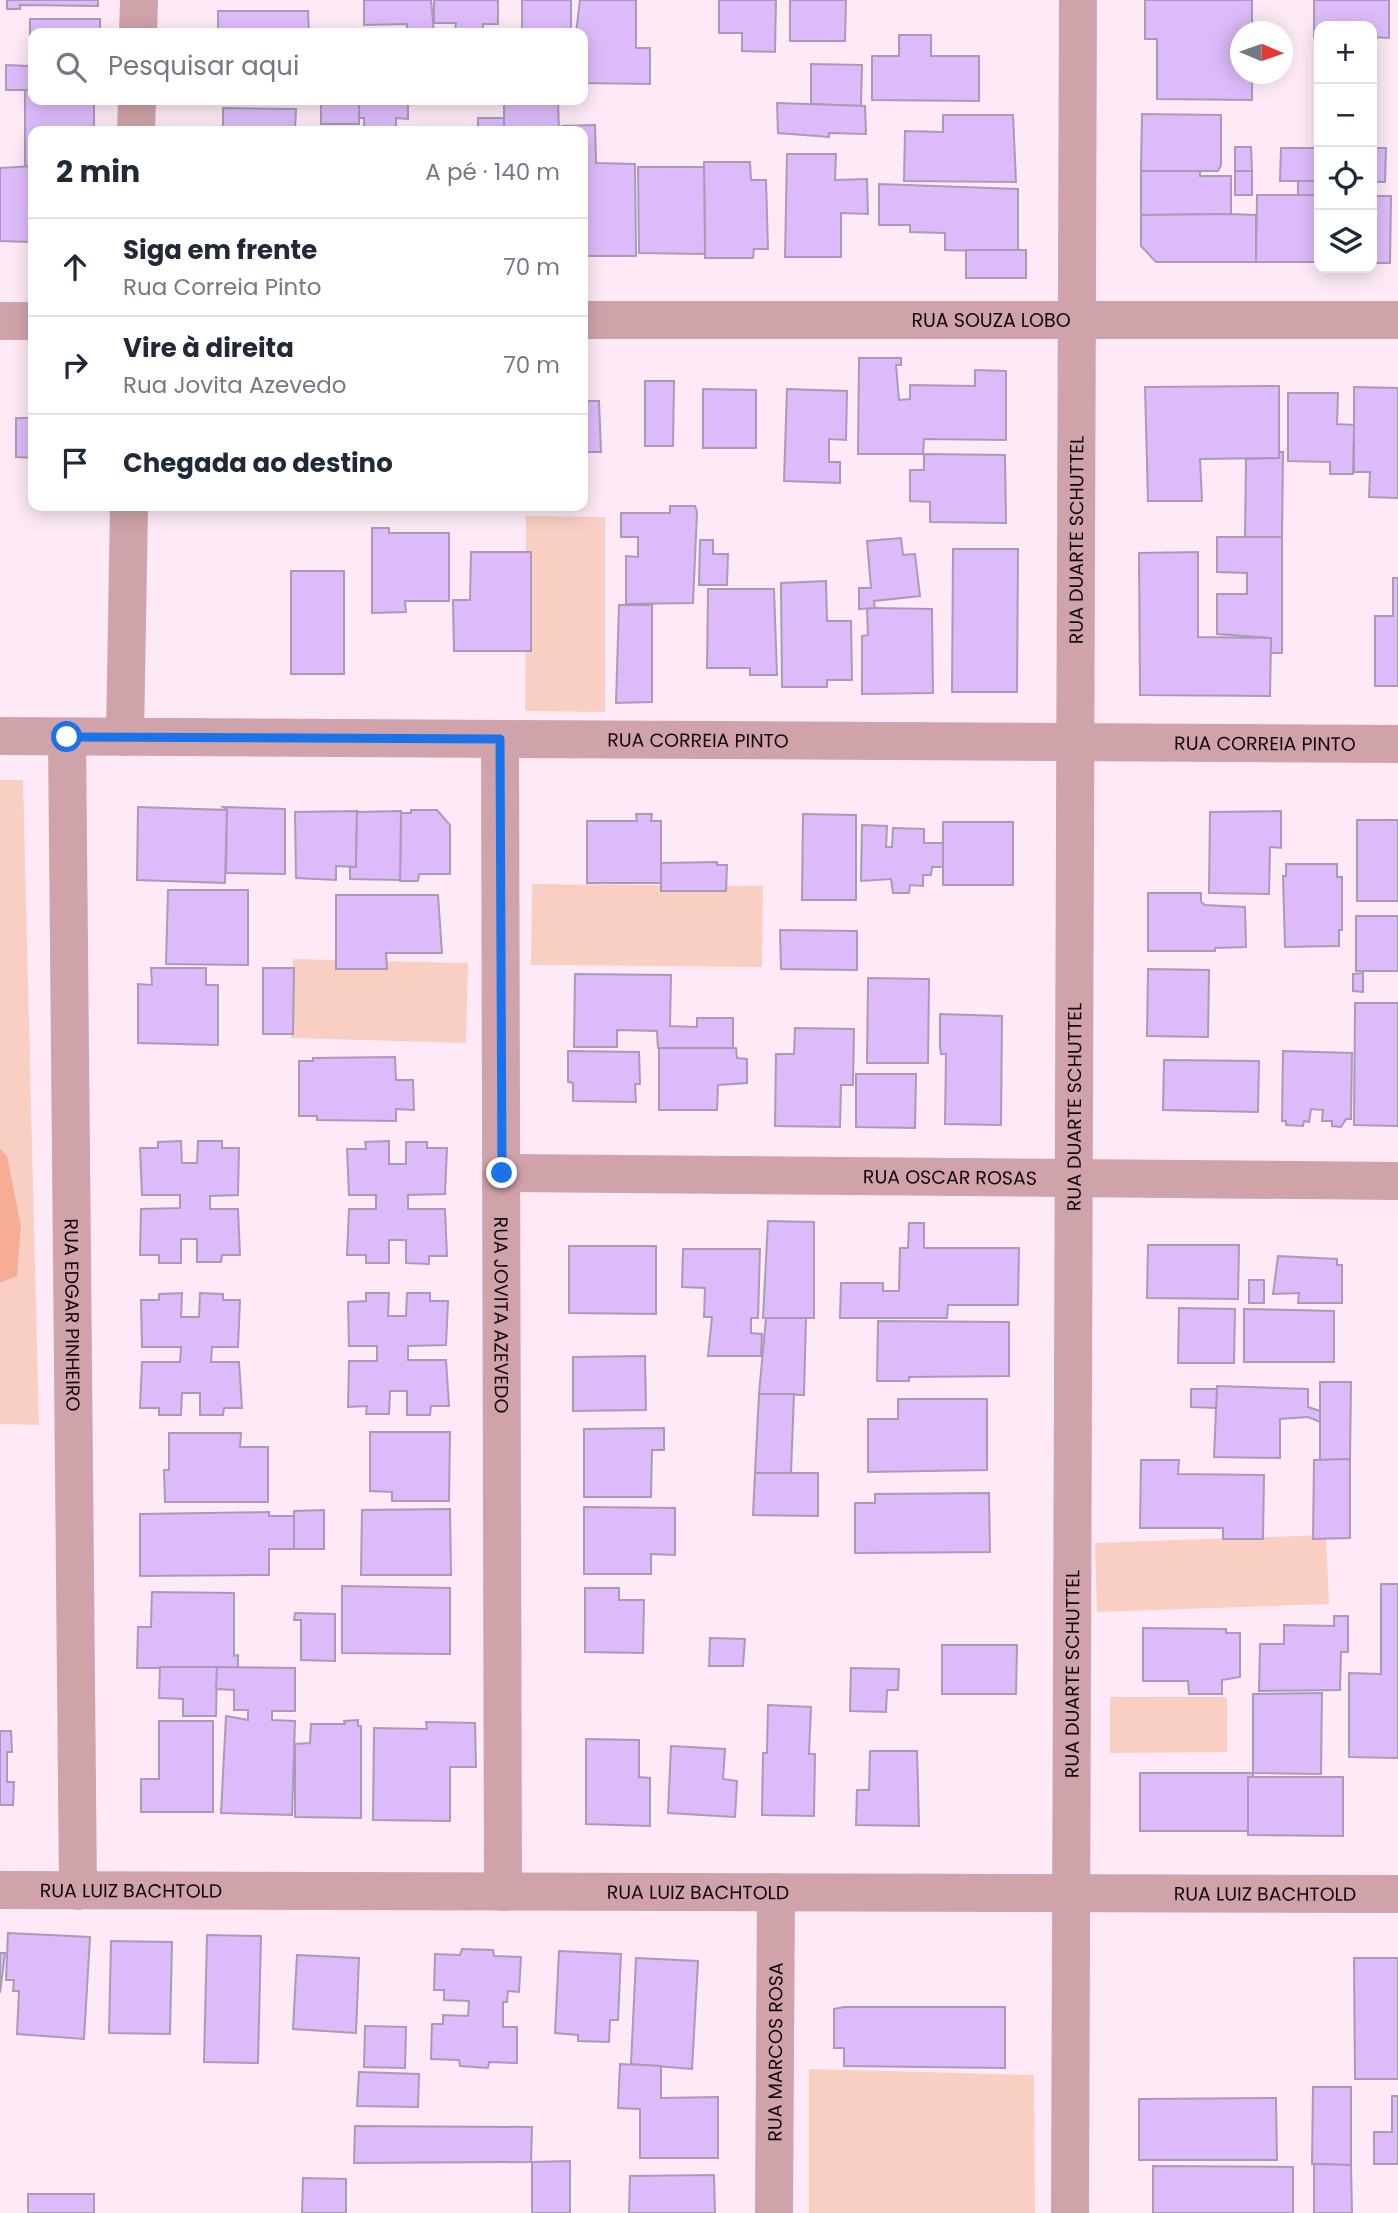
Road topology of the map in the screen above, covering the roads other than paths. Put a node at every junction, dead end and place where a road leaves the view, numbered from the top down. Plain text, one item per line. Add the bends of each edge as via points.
1 (139, 0) edge
2 (1078, 0) edge
3 (138, 28) edge
4 (137, 105) edge
5 (136, 126) edge
6 (588, 320) edge
7 (1076, 320) junction
8 (1398, 320) edge
9 (0, 321) edge
10 (28, 321) edge
11 (129, 511) edge
12 (0, 736) edge
13 (67, 737) junction
14 (125, 737) junction
15 (500, 739) junction
16 (1075, 742) junction
17 (1398, 744) edge
18 (502, 1173) junction
19 (1073, 1178) junction
20 (1398, 1181) edge
21 (0, 1891) edge
22 (78, 1891) junction
23 (503, 1892) junction
24 (776, 1892) junction
25 (1071, 1893) junction
26 (1398, 1894) edge
27 (774, 2213) edge
28 (1070, 2213) edge

1 - 3 street
2 - 7 street, RUA DUARTE SCHUTTEL
4 - 5 street
6 - 7 street, RUA SOUZA LOBO
7 - 8 street, RUA SOUZA LOBO
7 - 16 street, RUA DUARTE SCHUTTEL
9 - 10 street
11 - 14 street
12 - 13 street, RUA CORREIA PINTO
13 - 14 street, RUA CORREIA PINTO
13 - 22 street, RUA EDGAR PINHEIRO
14 - 15 street, RUA CORREIA PINTO
15 - 16 street, RUA CORREIA PINTO
15 - 18 street, RUA JOVITA AZEVEDO
16 - 17 street, RUA CORREIA PINTO
16 - 19 street, RUA DUARTE SCHUTTEL
18 - 19 street, RUA OSCAR ROSAS
18 - 23 street, RUA JOVITA AZEVEDO
19 - 20 street, RUA OSCAR ROSAS
19 - 25 street, RUA DUARTE SCHUTTEL
21 - 22 street, RUA LUIZ BACHTOLD
22 - 23 street, RUA LUIZ BACHTOLD
23 - 24 street, RUA LUIZ BACHTOLD
24 - 25 street, RUA LUIZ BACHTOLD
24 - 27 street, RUA MARCOS ROSA
25 - 26 street, RUA LUIZ BACHTOLD
25 - 28 street, RUA DUARTE SCHUTTEL

